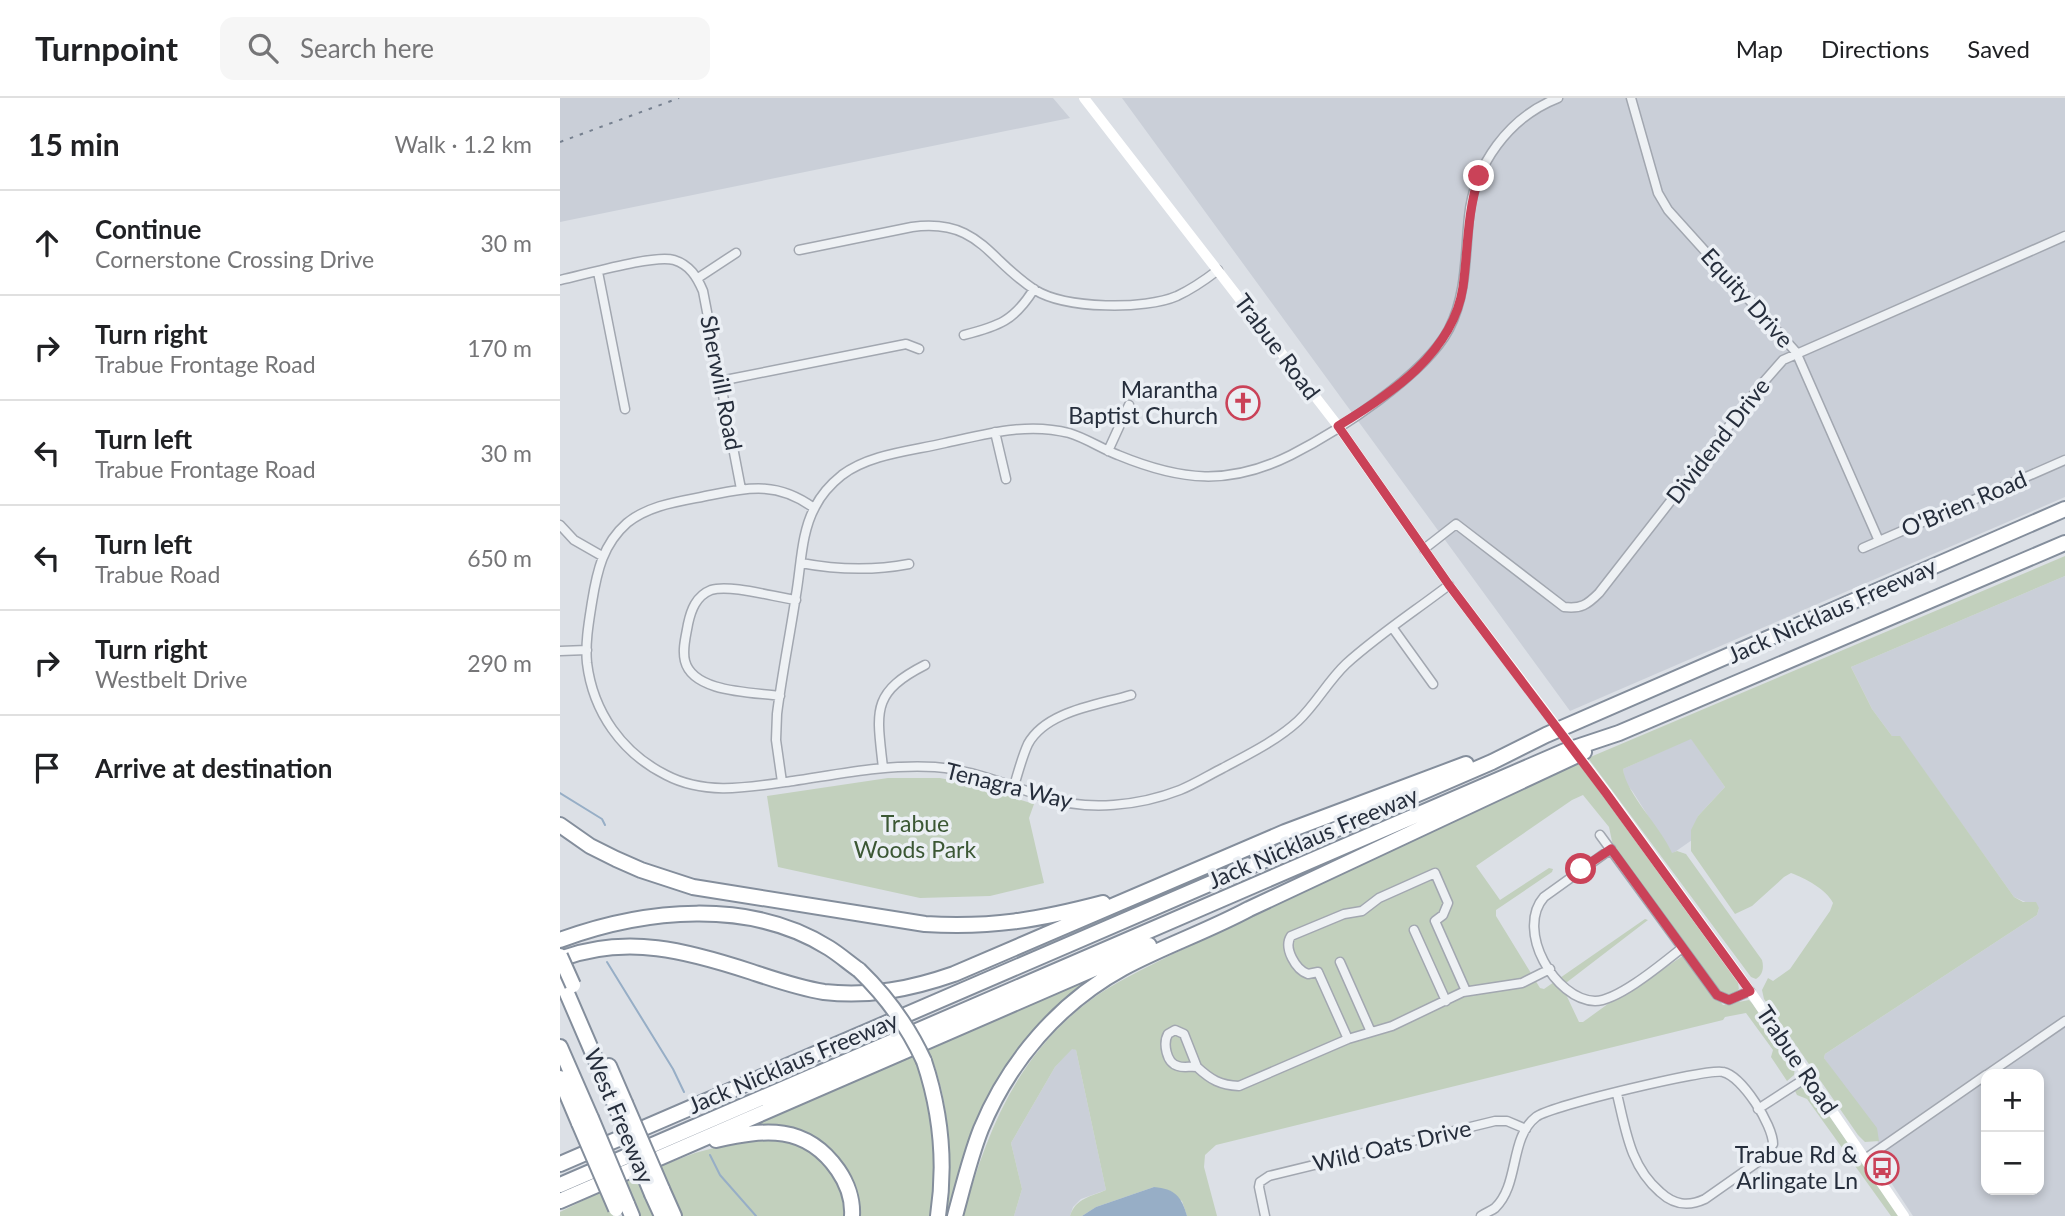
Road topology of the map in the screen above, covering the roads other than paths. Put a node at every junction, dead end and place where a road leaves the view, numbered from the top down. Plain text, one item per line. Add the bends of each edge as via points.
1 (1084, 98) edge
2 (1558, 98) edge
3 (1631, 98) edge
4 (2065, 236) edge
5 (799, 250) dead end
6 (736, 253) dead end
7 (1218, 270) junction
8 (598, 272) junction
9 (698, 278) junction
10 (560, 280) edge
11 (1034, 289) junction
12 (964, 335) dead end
13 (919, 349) dead end
14 (1796, 352) junction
15 (720, 381) junction
16 (1129, 405) dead end
17 (625, 409) dead end
18 (1338, 426) junction
19 (995, 432) junction
20 (1108, 451) junction
21 (2065, 460) edge
22 (1006, 479) dead end
23 (741, 489) junction
24 (814, 508) junction
25 (2065, 509) edge
26 (560, 525) edge
27 (1879, 541) junction
28 (2065, 543) edge
29 (1863, 548) dead end
30 (1424, 549) junction
31 (602, 556) junction
32 (801, 564) junction
33 (909, 564) dead end
34 (1449, 585) junction
35 (796, 600) junction
36 (1392, 627) junction
37 (587, 650) junction
38 (560, 651) edge
39 (925, 665) dead end
40 (1433, 684) dead end
41 (1131, 695) dead end
42 (780, 696) junction
43 (1619, 733) junction
44 (1546, 735) junction
45 (883, 768) junction
46 (782, 782) junction
47 (1014, 786) junction
48 (560, 825) edge
49 (1600, 835) dead end
50 (1611, 849) junction
51 (1141, 894) junction
52 (1249, 909) junction
53 (1414, 930) dead end
54 (560, 940) edge
55 (1682, 948) junction
56 (560, 957) edge
57 (1340, 962) dead end
58 (1550, 969) junction
59 (566, 983) edge
60 (1466, 991) junction
61 (1750, 991) junction
62 (1446, 1000) junction
63 (2065, 1021) edge
64 (1371, 1032) junction
65 (1348, 1039) junction
66 (560, 1047) edge
67 (1197, 1067) junction
68 (1996, 1069) edge
69 (1809, 1076) junction
70 (560, 1078) edge
71 (1981, 1079) edge
72 (1617, 1094) junction
73 (1758, 1109) junction
74 (585, 1120) junction
75 (1526, 1129) junction
76 (681, 1148) junction
77 (1865, 1159) junction
78 (560, 1164) edge
79 (560, 1185) edge
80 (657, 1192) junction
81 (560, 1202) edge
82 (624, 1211) edge
83 (662, 1216) edge
84 (674, 1216) edge
85 (852, 1216) edge
86 (938, 1216) edge
87 (955, 1216) edge
88 (1265, 1216) edge
89 (1481, 1216) edge
90 (1904, 1216) edge

1 - 7 main road, Trabue Road
2 - 18 street via 1523,118 1503,137 1484,166 1471,206 1461,298 1442,341 1422,365
3 - 14 street, Equity Drive via 1658,193 1668,210
4 - 14 street, Dividend Drive
5 - 11 street via 920,226 951,228 982,243
6 - 9 street
7 - 11 street via 1175,297 1145,302 1071,303
7 - 18 main road, Trabue Road
8 - 9 street via 672,259
8 - 10 street
8 - 17 street
9 - 15 street, Sherwill Road
11 - 12 street via 1010,319
13 - 15 street via 906,344
14 - 27 street, Equity Drive
14 - 30 street, Dividend Drive via 1761,385 1587,604 1577,609 1564,607 1456,524
15 - 23 street, Sherwill Road
16 - 20 street
18 - 20 street via 1271,465 1219,477 1160,471
18 - 30 main road, Trabue Road
19 - 20 street via 1027,428 1071,434
19 - 22 street
19 - 24 street via 862,463 828,488
21 - 27 street, O'Brien Road
23 - 24 street via 781,491
23 - 31 street via 639,514 620,530
24 - 32 street
25 - 44 highway, Jack Nicklaus Freeway
26 - 31 street via 574,540
27 - 29 street, O'Brien Road
28 - 43 highway, Jack Nicklaus Freeway
30 - 34 main road, Trabue Road
31 - 37 street, Tenagra Way
32 - 33 street via 838,570
32 - 35 street
34 - 36 street, Tenagra Way
34 - 61 main road, Trabue Road, bridge
35 - 42 street
35 - 42 street via 725,589 710,591 690,612 686,635 685,661 699,681
36 - 40 street
36 - 47 street, Tenagra Way via 1343,667 1298,721 1271,742 1179,790 1116,805 1083,805
37 - 38 street
37 - 46 street, Tenagra Way via 593,688 609,725 650,766 668,777 706,788
39 - 45 street via 903,676 885,694 878,719
41 - 47 street via 1072,712 1046,725 1027,746
42 - 46 street via 776,740
43 - 52 highway via 1569,761
43 - 79 highway, Jack Nicklaus Freeway via 1565,751
44 - 51 highway via 1285,832
44 - 78 highway, Jack Nicklaus Freeway
45 - 46 street, Tenagra Way
45 - 47 street, Tenagra Way via 937,767
48 - 51 highway via 616,859 693,887 925,924 1019,923
49 - 50 street
50 - 55 street
50 - 58 street via 1538,904 1534,936
51 - 56 highway via 954,974 886,992 809,989 659,947 611,948
52 - 76 highway via 1157,942
52 - 87 highway via 1121,970 1087,991 1043,1030 995,1098
53 - 62 street
54 - 86 highway, bridge via 627,921 670,915 734,915 763,920 828,947 877,987 905,1023 924,1061 939,1115
55 - 58 street via 1604,1000 1574,995
55 - 61 street via 1720,998 1736,998
56 - 59 highway, West Freeway, bridge
57 - 64 street
58 - 60 street via 1522,983
59 - 80 highway, West Freeway, bridge
60 - 62 street
60 - 65 street via 1435,921 1448,903 1435,873 1379,898 1362,911 1344,914 1288,940 1298,968 1308,974 1318,972
61 - 69 main road, Trabue Road
62 - 64 street
63 - 68 street
64 - 65 street
65 - 67 street via 1239,1086 1212,1081
66 - 74 highway, West Freeway
67 - 67 street via 1172,1062 1165,1046 1168,1034 1175,1030 1184,1034
69 - 73 street
69 - 77 main road, Trabue Road
70 - 74 highway
71 - 77 street
72 - 73 street via 1720,1071 1738,1080
72 - 73 street via 1636,1164 1664,1196 1682,1204 1705,1199 1767,1154 1773,1144 1772,1131
72 - 75 street via 1536,1116
74 - 82 highway, West Freeway, bridge
75 - 88 street, Wild Oats Drive via 1495,1121 1269,1175 1260,1182
75 - 89 street via 1507,1190 1495,1207
76 - 81 highway
76 - 85 highway via 757,1132 799,1137 824,1153 844,1179
77 - 90 main road, Trabue Road
80 - 83 highway, West Freeway
80 - 84 highway

